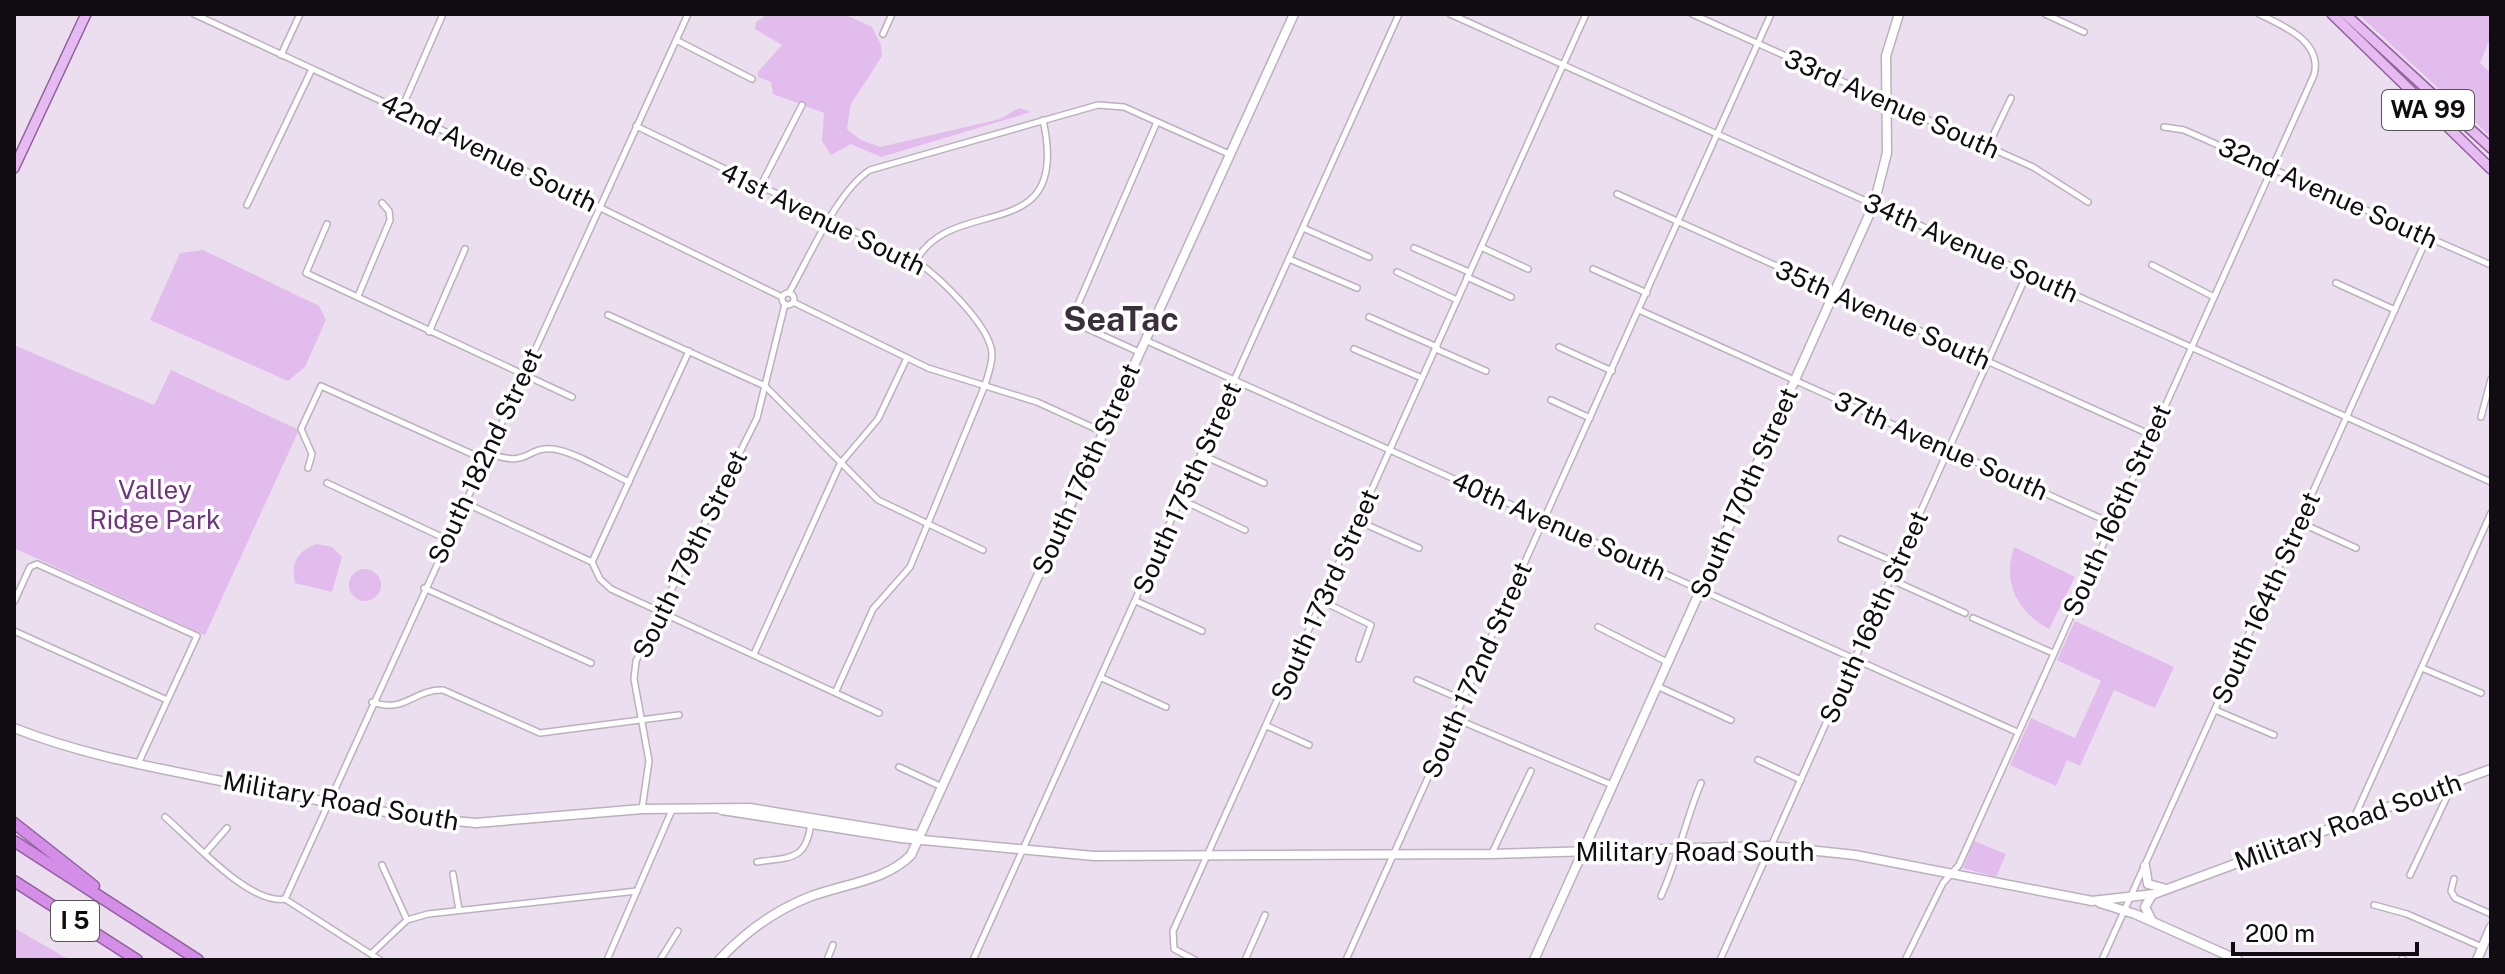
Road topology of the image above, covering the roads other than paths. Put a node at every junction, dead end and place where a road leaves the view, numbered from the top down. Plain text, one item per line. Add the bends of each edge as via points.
1 (86, 14) edge
2 (194, 14) edge
3 (300, 14) edge
4 (443, 14) edge
5 (688, 14) edge
6 (892, 14) edge
7 (1294, 14) edge
8 (1399, 14) edge
9 (1450, 14) edge
10 (1586, 14) edge
11 (1692, 14) edge
12 (1771, 14) edge
13 (1899, 14) edge
14 (2045, 14) edge
15 (2259, 14) edge
16 (2332, 14) edge
17 (2345, 14) edge
18 (2058, 17) edge
19 (2084, 32) dead end
20 (883, 34) dead end
21 (676, 40) junction
22 (1758, 44) junction
23 (281, 55) junction
24 (1564, 64) junction
25 (312, 69) junction
26 (752, 79) dead end
27 (2011, 98) dead end
28 (1885, 101) junction
29 (802, 105) dead end
30 (401, 110) junction
31 (1043, 120) junction
32 (1157, 122) junction
33 (636, 126) junction
34 (2164, 127) dead end
35 (1717, 135) junction
36 (1986, 148) junction
37 (2491, 148) edge
38 (1230, 155) junction
39 (14, 168) edge
40 (2272, 168) junction
41 (2491, 169) edge
42 (760, 187) junction
43 (1617, 194) dead end
44 (2088, 202) dead end
45 (382, 203) dead end
46 (1874, 204) junction
47 (247, 205) dead end
48 (599, 206) junction
49 (830, 220) junction
50 (1679, 223) junction
51 (327, 224) dead end
52 (1303, 228) junction
53 (2428, 236) junction
54 (1481, 247) junction
55 (1414, 248) dead end
56 (465, 249) dead end
57 (1369, 257) dead end
58 (1289, 259) junction
59 (916, 261) junction
60 (2152, 265) dead end
61 (2491, 265) edge
62 (1528, 269) dead end
63 (1593, 269) dead end
64 (1397, 272) dead end
65 (1468, 274) junction
66 (2027, 274) junction
67 (2336, 283) dead end
68 (1357, 288) dead end
69 (789, 293) junction
70 (1647, 293) junction
71 (1834, 293) junction
72 (358, 296) junction
73 (2212, 296) junction
74 (782, 297) junction
75 (1511, 297) dead end
76 (1457, 300) junction
77 (793, 302) junction
78 (785, 304) junction
79 (1639, 310) junction
80 (2395, 310) junction
81 (608, 315) dead end
82 (1369, 317) dead end
83 (428, 333) junction
84 (1144, 339) junction
85 (1559, 347) dead end
86 (2190, 347) junction
87 (1436, 348) junction
88 (1354, 349) dead end
89 (689, 351) junction
90 (1139, 352) junction
91 (907, 358) junction
92 (1988, 363) junction
93 (1486, 371) dead end
94 (1612, 371) junction
95 (522, 375) junction
96 (1422, 378) junction
97 (2491, 379) edge
98 (1235, 380) junction
99 (1795, 380) junction
100 (985, 385) junction
101 (765, 386) junction
102 (572, 397) dead end
103 (1551, 400) dead end
104 (2348, 417) junction
105 (2481, 417) dead end
106 (1590, 418) junction
107 (1103, 432) junction
108 (2151, 435) junction
109 (1390, 449) junction
110 (1950, 450) junction
111 (484, 455) junction
112 (1202, 455) junction
113 (840, 464) junction
114 (308, 468) dead end
115 (629, 482) junction
116 (2491, 482) edge
117 (327, 483) dead end
118 (1264, 483) dead end
119 (1182, 500) junction
120 (462, 502) junction
121 (2491, 513) edge
122 (1543, 519) junction
123 (1358, 521) junction
124 (2299, 522) junction
125 (2111, 523) junction
126 (928, 525) junction
127 (1245, 530) dead end
128 (446, 539) junction
129 (1841, 539) dead end
130 (1419, 548) dead end
131 (2356, 548) dead end
132 (983, 550) dead end
133 (592, 562) junction
134 (1899, 564) junction
135 (1892, 580) junction
136 (424, 588) junction
137 (1701, 590) junction
138 (16, 591) edge
139 (1136, 601) junction
140 (1322, 601) junction
141 (14, 602) edge
142 (660, 610) junction
143 (1965, 613) dead end
144 (1973, 618) dead end
145 (1598, 627) dead end
146 (14, 631) edge
147 (1202, 631) dead end
148 (2053, 653) junction
149 (754, 654) junction
150 (1856, 658) junction
151 (1359, 659) dead end
152 (1667, 662) junction
153 (591, 663) dead end
154 (2422, 668) junction
155 (1102, 678) junction
156 (1417, 680) dead end
157 (1656, 685) junction
158 (836, 691) junction
159 (2481, 693) dead end
160 (167, 700) junction
161 (1463, 700) junction
162 (372, 702) junction
163 (1166, 707) dead end
164 (2215, 710) junction
165 (879, 713) dead end
166 (679, 715) dead end
167 (1454, 718) junction
168 (1731, 720) dead end
169 (641, 722) junction
170 (1267, 726) junction
171 (14, 728) edge
172 (2017, 732) junction
173 (2274, 735) dead end
174 (1309, 745) dead end
175 (1758, 760) dead end
176 (137, 765) junction
177 (899, 767) dead end
178 (2491, 769) edge
179 (1531, 771) dead end
180 (1801, 780) junction
181 (1701, 783) dead end
182 (2454, 783) junction
183 (1612, 785) junction
184 (943, 787) junction
185 (327, 802) junction
186 (642, 809) junction
187 (672, 810) junction
188 (165, 817) dead end
189 (2353, 820) junction
190 (812, 822) junction
191 (14, 823) edge
192 (227, 828) dead end
193 (920, 837) junction
194 (14, 841) edge
195 (1770, 846) junction
196 (1679, 849) junction
197 (1583, 851) junction
198 (206, 852) junction
199 (1022, 852) junction
200 (1394, 854) junction
201 (1491, 854) junction
202 (1208, 856) junction
203 (757, 862) dead end
204 (382, 865) dead end
205 (2145, 866) junction
206 (453, 874) dead end
207 (1951, 874) junction
208 (2410, 875) dead end
209 (2454, 879) dead end
210 (14, 881) edge
211 (2168, 889) junction
212 (637, 891) junction
213 (2154, 894) junction
214 (1661, 896) dead end
215 (285, 899) junction
216 (2129, 899) junction
217 (2092, 901) junction
218 (2374, 905) dead end
219 (459, 910) junction
220 (2124, 910) junction
221 (2491, 914) edge
222 (1265, 915) dead end
223 (133, 917) junction
224 (407, 920) junction
225 (2152, 921) junction
226 (2491, 927) edge
227 (678, 931) dead end
228 (833, 945) dead end
229 (2482, 947) junction
230 (371, 954) junction
231 (137, 960) edge
232 (198, 960) edge
233 (380, 960) edge
234 (607, 960) edge
235 (660, 960) edge
236 (719, 960) edge
237 (827, 960) edge
238 (973, 960) edge
239 (1195, 960) edge
240 (1245, 960) edge
241 (1346, 960) edge
242 (1534, 960) edge
243 (1720, 960) edge
244 (1905, 960) edge
245 (2102, 960) edge
246 (2238, 960) edge
247 (2477, 960) edge

1 - 39 main road
2 - 23 street, 42nd Avenue South
3 - 23 street
4 - 30 street
5 - 21 street, South 182nd Street
6 - 20 street
7 - 38 main road, South 176th Street
8 - 52 street, South 175th Street
9 - 24 street, 34th Avenue South
10 - 24 street, South 173rd Street
11 - 22 street, 33rd Avenue South
12 - 22 street, South 172nd Street
13 - 28 main road, South 170th Street via 1886,56
14 - 18 street
15 - 40 street, South 166th Street via 2293,32 2313,53 2314,75
16 - 41 main road, WA 99
17 - 37 main road, WA 99
18 - 19 street
21 - 26 street
21 - 33 street, South 182nd Street
22 - 28 street, 33rd Avenue South
22 - 35 street, South 172nd Street
23 - 25 street, 42nd Avenue South
24 - 35 street, 34th Avenue South
24 - 54 street, South 173rd Street
25 - 30 street, 42nd Avenue South
25 - 47 street
27 - 36 street
28 - 36 street, 33rd Avenue South
28 - 46 main road, South 170th Street via 1887,153
29 - 42 street
30 - 48 street, 42nd Avenue South
31 - 32 street via 1111,105
31 - 49 street via 862,175
31 - 59 street via 1048,167 1028,203 934,238
32 - 38 street
32 - 90 street via 1077,302 1077,316 1086,328
33 - 42 street, 41st Avenue South
33 - 48 street, South 182nd Street
34 - 40 street, 32nd Avenue South via 2184,130
35 - 46 street, 34th Avenue South
35 - 50 street, South 172nd Street
36 - 44 street, 33rd Avenue South via 2033,167
38 - 84 main road, South 176th Street
40 - 53 street, 32nd Avenue South
40 - 73 street, South 166th Street
42 - 49 street, 41st Avenue South
43 - 50 street, 35th Avenue South
45 - 72 street via 390,220
46 - 66 street, 34th Avenue South
46 - 71 main road, South 170th Street
48 - 74 street, 42nd Avenue South
48 - 95 street, South 182nd Street
49 - 59 street, 41st Avenue South
49 - 69 street
50 - 70 street, South 172nd Street
50 - 71 street, 35th Avenue South
51 - 72 street via 306,273
52 - 57 street
52 - 58 street, South 175th Street
53 - 61 street, 32nd Avenue South
53 - 80 street, South 164th Street
54 - 62 street
54 - 65 street, South 173rd Street
55 - 65 street
56 - 83 street
58 - 68 street
58 - 98 street, South 175th Street
59 - 100 street, 41st Avenue South via 938,277 986,335 992,352
60 - 73 street
63 - 70 street
64 - 76 street
65 - 75 street
65 - 76 street, South 173rd Street
66 - 86 street, 34th Avenue South
66 - 92 street, South 168th Street
67 - 80 street
69 - 74 street
69 - 77 street
70 - 79 street, South 172nd Street
71 - 92 street, 35th Avenue South
71 - 99 main road, South 170th Street
72 - 83 street
73 - 86 street, South 166th Street
74 - 78 street
76 - 87 street, South 173rd Street
77 - 78 street
77 - 91 street
78 - 101 street, South 179th Street
79 - 94 street, South 172nd Street
79 - 99 street, 37th Avenue South
80 - 104 street, South 164th Street
81 - 89 street
82 - 87 street
83 - 95 street
84 - 90 main road, South 176th Street
84 - 98 street, 40th Avenue South
85 - 94 street
86 - 104 street, 34th Avenue South
86 - 108 street, South 166th Street
87 - 93 street
87 - 96 street, South 173rd Street
88 - 96 street
89 - 101 street
89 - 115 street
90 - 107 main road, South 176th Street
91 - 100 street
91 - 113 street via 878,419
92 - 108 street, 35th Avenue South
92 - 110 street, South 168th Street
94 - 106 street, South 172nd Street
95 - 102 street
95 - 111 street, South 182nd Street
96 - 109 street, South 173rd Street
97 - 105 street
98 - 109 street, 40th Avenue South
98 - 112 street, South 175th Street
99 - 110 street, 37th Avenue South
99 - 137 main road, South 170th Street
100 - 107 street
100 - 126 street, 41st Avenue South
101 - 113 street
101 - 142 street, South 179th Street via 757,418
103 - 106 street
104 - 116 street, 34th Avenue South
104 - 124 street, South 164th Street
106 - 122 street, South 172nd Street
107 - 184 main road, South 176th Street
108 - 125 street, South 166th Street
109 - 122 street, 40th Avenue South
109 - 123 street, South 173rd Street
110 - 125 street, 37th Avenue South
110 - 134 street, South 168th Street
111 - 114 street via 321,386 301,429 312,454
111 - 115 street via 518,460 557,449
111 - 120 street, South 182nd Street
112 - 118 street
112 - 119 street, South 175th Street
113 - 126 street via 878,500
113 - 149 street
115 - 133 street
117 - 128 street
119 - 127 street
119 - 139 street, South 175th Street
120 - 128 street, South 182nd Street
120 - 133 street
121 - 154 street
122 - 137 street, 40th Avenue South
122 - 161 street, South 172nd Street
123 - 130 street
123 - 140 street, South 173rd Street
124 - 131 street
124 - 164 street, South 164th Street
125 - 148 street, South 166th Street
126 - 132 street
126 - 158 street, 41st Avenue South via 910,567 873,609
128 - 136 street, South 182nd Street
129 - 134 street
133 - 142 street via 611,589
134 - 135 street, South 168th Street
135 - 143 street
135 - 150 street, South 168th Street
136 - 153 street
136 - 162 street, South 182nd Street
137 - 150 street, 40th Avenue South
137 - 152 main road, South 170th Street
138 - 141 street
138 - 160 street via 35,564 197,636
139 - 147 street
139 - 155 street, South 175th Street
140 - 151 street via 1371,625
140 - 170 street, South 173rd Street
142 - 149 street
142 - 169 street, South 179th Street via 634,670
144 - 148 street
145 - 152 street
146 - 160 street
148 - 172 street, South 166th Street
149 - 158 street
150 - 172 street, 40th Avenue South
150 - 180 street, South 168th Street
152 - 157 main road, South 170th Street
154 - 159 street
154 - 189 street
155 - 163 street
155 - 199 street, South 175th Street
156 - 161 street
157 - 168 street
157 - 183 main road, South 170th Street
158 - 165 street
160 - 176 street
161 - 167 street, South 172nd Street
162 - 169 street via 401,705 443,690 540,733
162 - 185 street, South 182nd Street
164 - 173 street
164 - 205 street, South 164th Street
166 - 169 street
167 - 183 street
167 - 200 street, South 172nd Street
169 - 186 street, South 179th Street via 649,761
170 - 174 street
170 - 202 street, South 173rd Street
171 - 176 main road, Military Road South
172 - 207 street, South 166th Street
175 - 180 street
176 - 185 main road, Military Road South
177 - 184 street
178 - 182 main road, Military Road South
179 - 201 street
180 - 195 street, South 168th Street
181 - 196 street
182 - 189 main road, Military Road South
182 - 208 street
183 - 197 main road, South 170th Street
184 - 193 main road, South 176th Street
185 - 186 main road, Military Road South via 476,823
185 - 215 street, South 182nd Street
186 - 187 main road, Military Road South
187 - 190 main road, Military Road South via 750,808
187 - 212 street
188 - 198 street
189 - 211 main road, Military Road South
190 - 193 main road, Military Road South
190 - 203 street via 801,853
191 - 223 highway
192 - 198 street
193 - 199 main road, Military Road South
193 - 236 main road, South 176th Street via 911,855 892,870 772,914
194 - 223 highway, I 5
195 - 196 main road, Military Road South
195 - 207 main road, Military Road South via 1855,855
195 - 243 street, South 168th Street
196 - 197 main road, Military Road South
196 - 214 street
197 - 201 main road, Military Road South
197 - 242 main road, South 170th Street
198 - 215 street via 244,887
199 - 202 main road, Military Road South
199 - 238 street, South 175th Street
200 - 201 main road, Military Road South
200 - 202 main road, Military Road South
200 - 241 street, South 172nd Street
202 - 239 street, South 173rd Street via 1173,931 1172,944
204 - 224 street
205 - 211 main road via 2148,884
205 - 216 street, South 164th Street
206 - 219 street
207 - 217 main road, Military Road South
207 - 244 street, South 166th Street
209 - 221 street via 2455,898
210 - 231 highway, I 5
211 - 213 main road, Military Road South
212 - 219 street
212 - 234 street
213 - 216 main road, Military Road South
213 - 225 main road via 2145,907
215 - 230 street
216 - 217 main road, Military Road South
216 - 220 street, South 164th Street
217 - 220 main road
218 - 229 street
219 - 224 street
220 - 225 main road
220 - 245 street, South 164th Street
222 - 240 street
223 - 232 highway, I 5
224 - 230 street
225 - 246 main road
226 - 229 main road
227 - 235 street
228 - 237 street
229 - 247 main road
230 - 233 street

